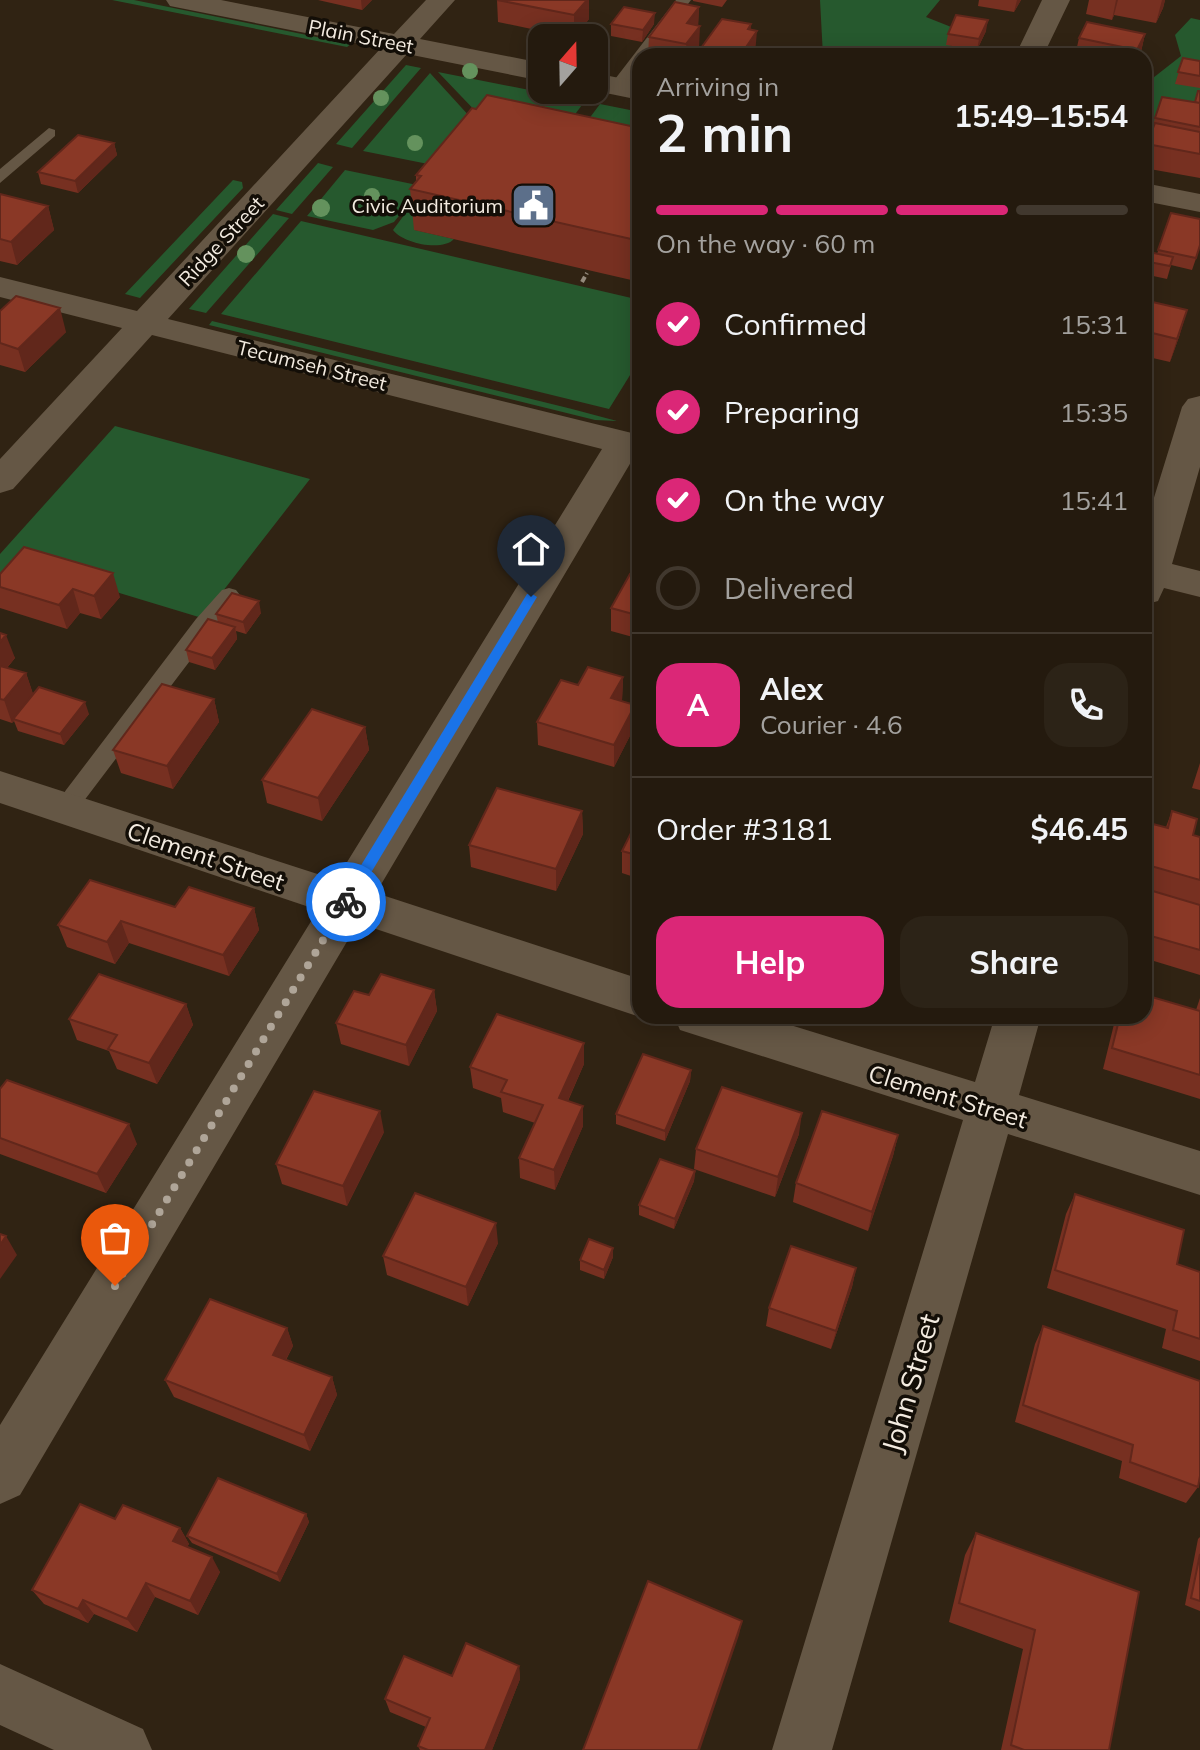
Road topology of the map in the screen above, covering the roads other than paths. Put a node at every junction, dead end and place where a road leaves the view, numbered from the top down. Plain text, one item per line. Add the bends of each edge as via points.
1 (441, 0) edge
2 (684, 0) edge
3 (1056, 0) edge
4 (190, 1) edge
5 (401, 44) junction
6 (648, 48) edge
7 (1033, 48) edge
8 (632, 68) edge
9 (528, 69) edge
10 (617, 86) edge
11 (49, 133) dead end
12 (0, 178) edge
13 (1152, 194) edge
14 (1200, 203) edge
15 (0, 287) edge
16 (146, 322) junction
17 (1200, 407) edge
18 (632, 445) edge
19 (0, 481) edge
20 (1152, 559) edge
21 (1152, 579) edge
22 (1200, 584) edge
23 (229, 595) edge
24 (0, 787) edge
25 (66, 808) junction
26 (345, 903) junction
27 (632, 995) edge
28 (722, 1024) edge
29 (1016, 1024) edge
30 (991, 1109) junction
31 (1200, 1173) edge
32 (0, 1476) edge
33 (0, 1694) edge
34 (122, 1750) edge
35 (802, 1750) edge

1 - 5 street, Ridge Street
2 - 6 lane
3 - 7 street
4 - 5 street, Plain Street
5 - 9 street, Plain Street
5 - 16 street, Ridge Street
8 - 10 lane
11 - 12 lane
13 - 14 street
15 - 16 street, Tecumseh Street
16 - 18 street, Tecumseh Street
16 - 19 street, Ridge Street
17 - 20 street
18 - 26 street
21 - 22 street
23 - 25 lane via 201,624
24 - 25 street, Clement Street
25 - 26 street, Clement Street
26 - 27 street, Clement Street
26 - 32 street
28 - 30 street, Clement Street
29 - 30 street, John Street
30 - 31 street, Clement Street
30 - 35 street, John Street
33 - 34 street

